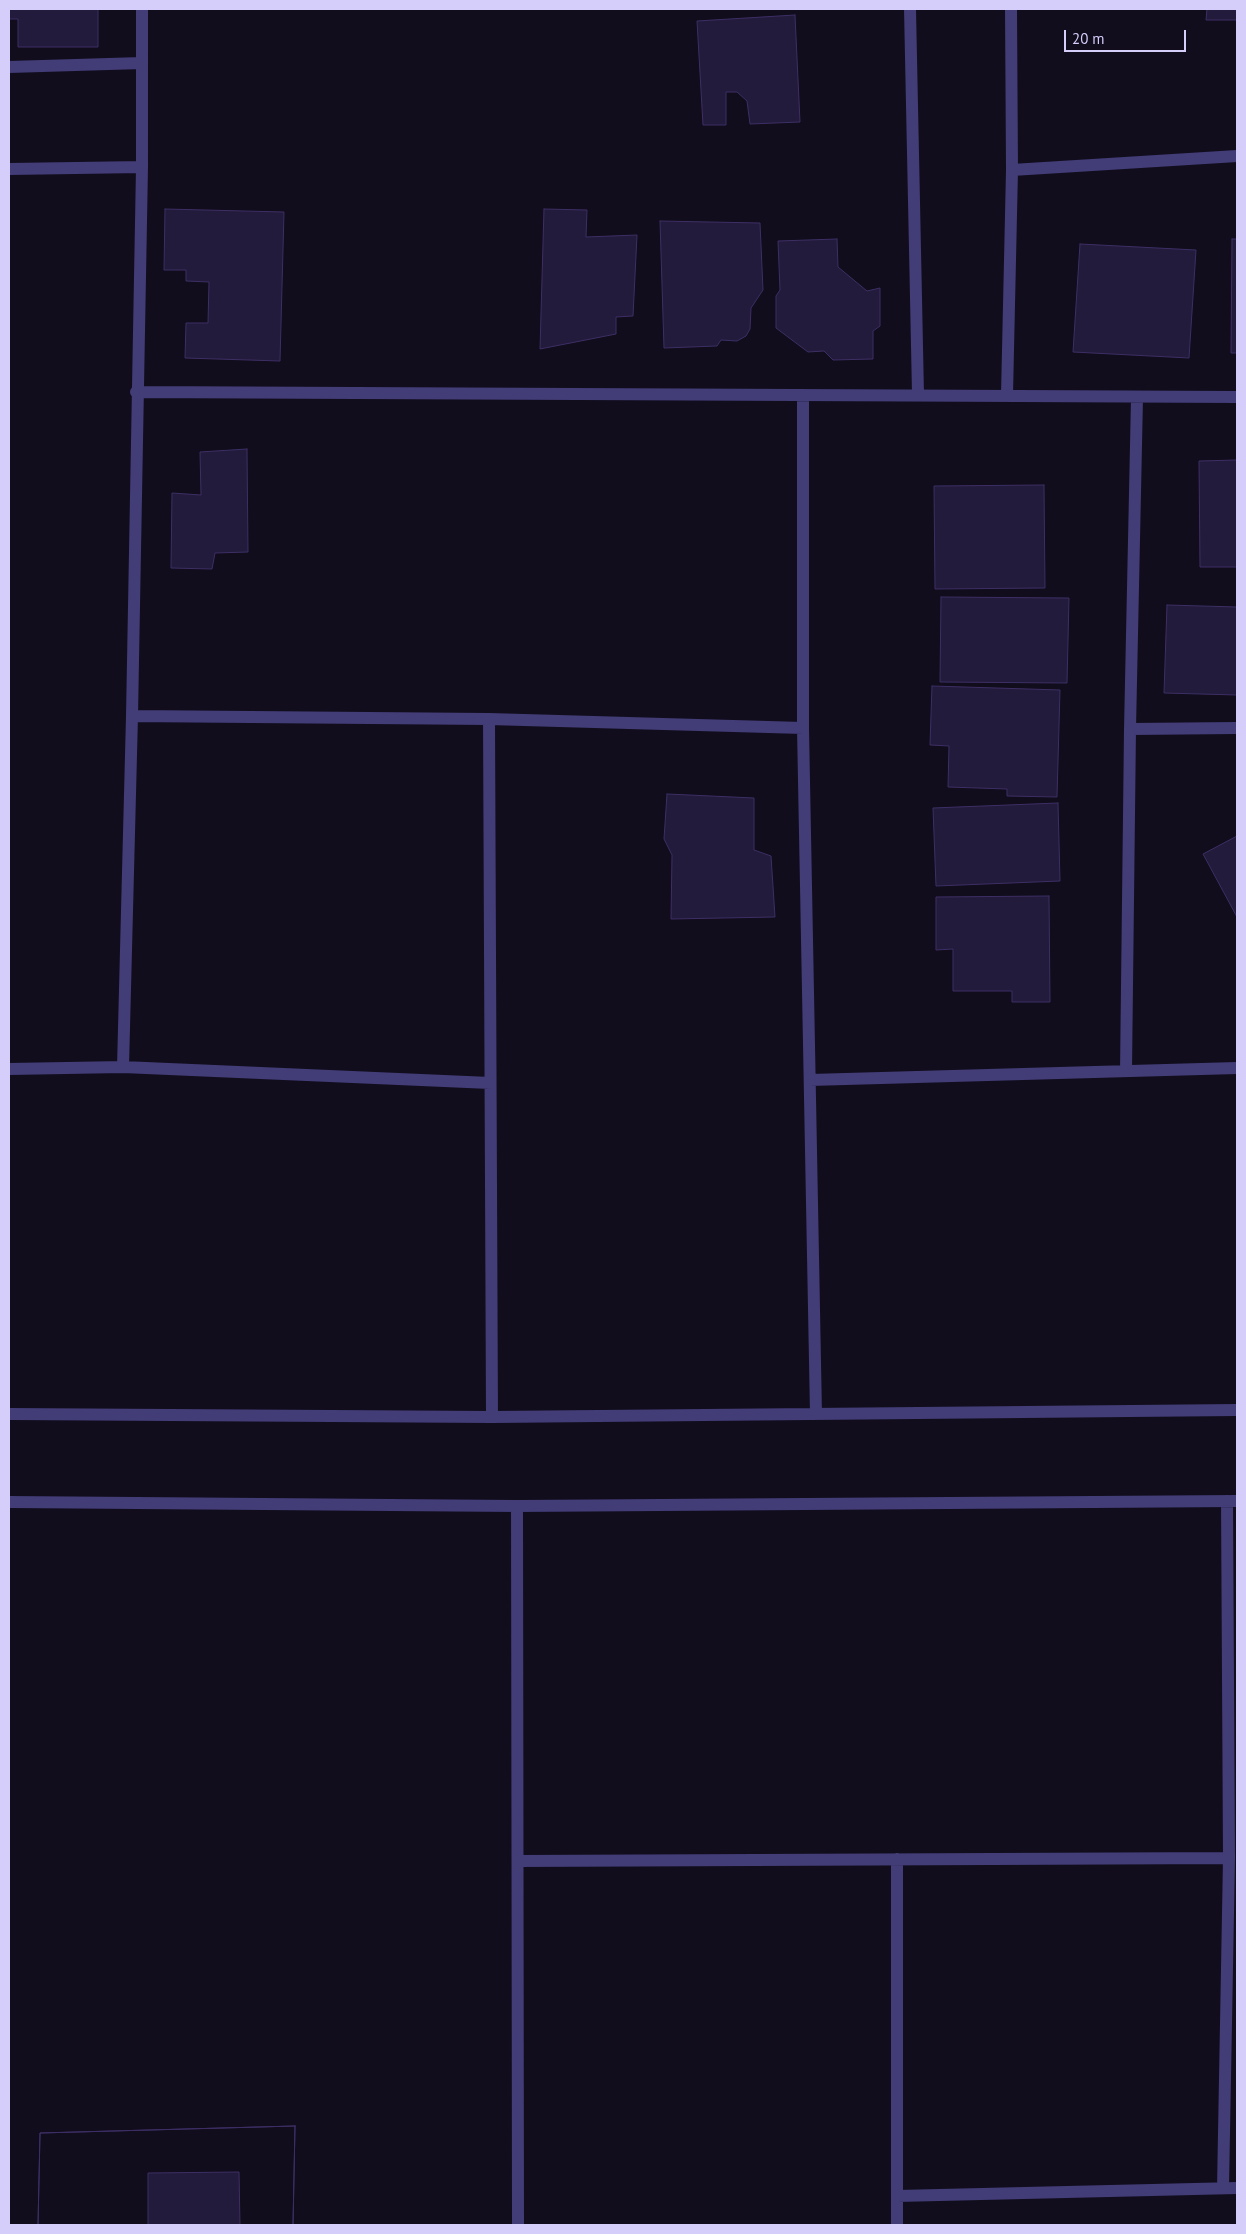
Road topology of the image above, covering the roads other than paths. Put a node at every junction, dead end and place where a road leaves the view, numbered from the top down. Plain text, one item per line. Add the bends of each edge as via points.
1 (142, 9) edge
2 (910, 9) edge
3 (1010, 9) edge
4 (142, 63) junction
5 (9, 67) edge
6 (1237, 156) edge
7 (142, 167) junction
8 (9, 169) edge
9 (1012, 170) junction
10 (136, 392) junction
11 (918, 394) junction
12 (803, 395) junction
13 (1007, 395) junction
14 (1137, 398) junction
15 (1237, 398) edge
16 (132, 716) junction
17 (489, 719) junction
18 (804, 728) junction
19 (1237, 728) edge
20 (1130, 729) junction
21 (123, 1067) junction
22 (1237, 1068) edge
23 (9, 1069) edge
24 (1126, 1071) junction
25 (810, 1080) junction
26 (490, 1083) junction
27 (1237, 1410) edge
28 (9, 1414) edge
29 (816, 1414) junction
30 (492, 1417) junction
31 (1232, 1501) edge
32 (9, 1502) edge
33 (517, 1506) junction
34 (1229, 1858) junction
35 (897, 1859) junction
36 (518, 1861) junction
37 (1223, 2188) junction
38 (1237, 2188) edge
39 (897, 2196) junction
40 (518, 2225) edge
41 (897, 2225) edge

1 - 4 street
2 - 11 street
3 - 9 street
4 - 5 street
4 - 7 street
6 - 9 street
7 - 8 street
7 - 10 street
9 - 13 street
10 - 12 street
10 - 16 street
11 - 12 street
11 - 13 street
12 - 18 street
13 - 14 street
14 - 15 street
14 - 20 street
16 - 17 street
16 - 21 street
17 - 18 street
17 - 26 street
18 - 25 street
19 - 20 street
20 - 24 street
21 - 23 street
21 - 26 street
22 - 24 street
24 - 25 street
25 - 29 street
26 - 30 street
27 - 29 street
28 - 30 street
29 - 30 street
31 - 33 street
31 - 34 street
32 - 33 street
33 - 36 street
34 - 35 street
34 - 37 street
35 - 36 street
35 - 39 street
36 - 40 street
37 - 38 street
37 - 39 street
39 - 41 street

